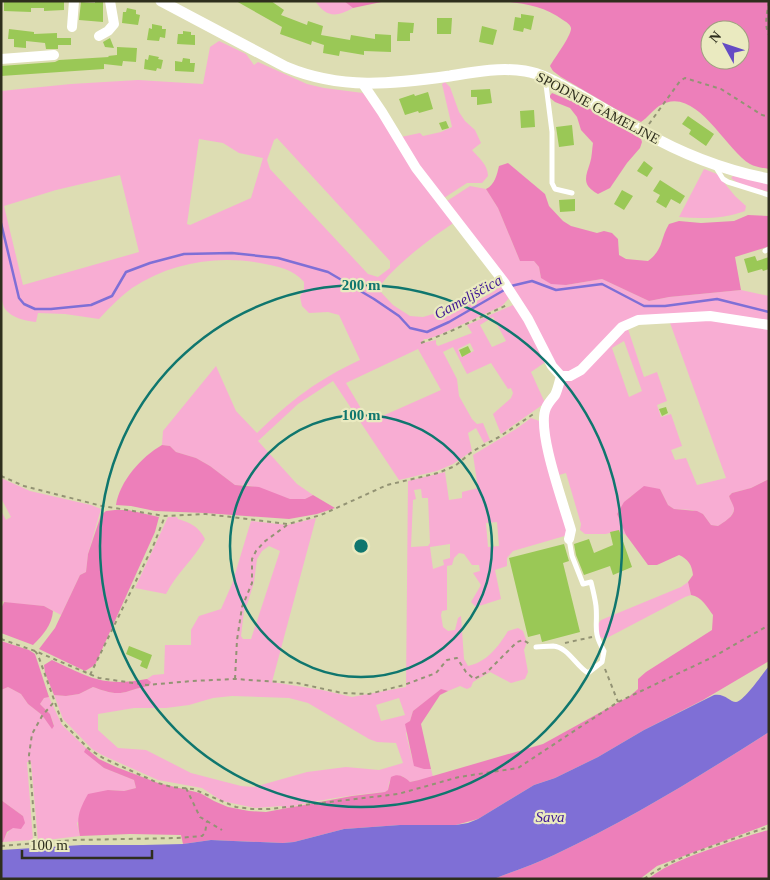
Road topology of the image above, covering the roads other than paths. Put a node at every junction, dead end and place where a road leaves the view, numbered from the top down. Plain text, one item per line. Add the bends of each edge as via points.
1 (74, 1) edge
2 (110, 1) edge
3 (161, 1) edge
4 (72, 27) dead end
5 (99, 36) dead end
6 (54, 55) dead end
7 (1, 59) edge
8 (544, 77) junction
9 (363, 84) junction
10 (715, 166) junction
11 (769, 179) edge
12 (572, 193) dead end
13 (769, 195) edge
14 (769, 325) edge
15 (561, 376) junction
16 (569, 539) joint
17 (536, 648) road end

1 - 4 street
2 - 5 street via 114,24
3 - 9 street, SPODNJE GAMELJNE via 294,71 332,81
6 - 7 street
8 - 9 street, SPODNJE GAMELJNE via 533,72 504,69
8 - 10 street, SPODNJE GAMELJNE via 643,132
8 - 12 lane via 552,132 552,183 555,189
9 - 15 street via 416,168 504,282 552,366
10 - 11 street, SPODNJE GAMELJNE
10 - 13 lane via 728,182
14 - 15 street via 710,316 629,322 582,370
15 - 16 street via 544,417 550,456 571,530
16 - 17 lane via 583,584 591,582 596,603 596,636 604,651 602,662 588,673 564,650 554,646

